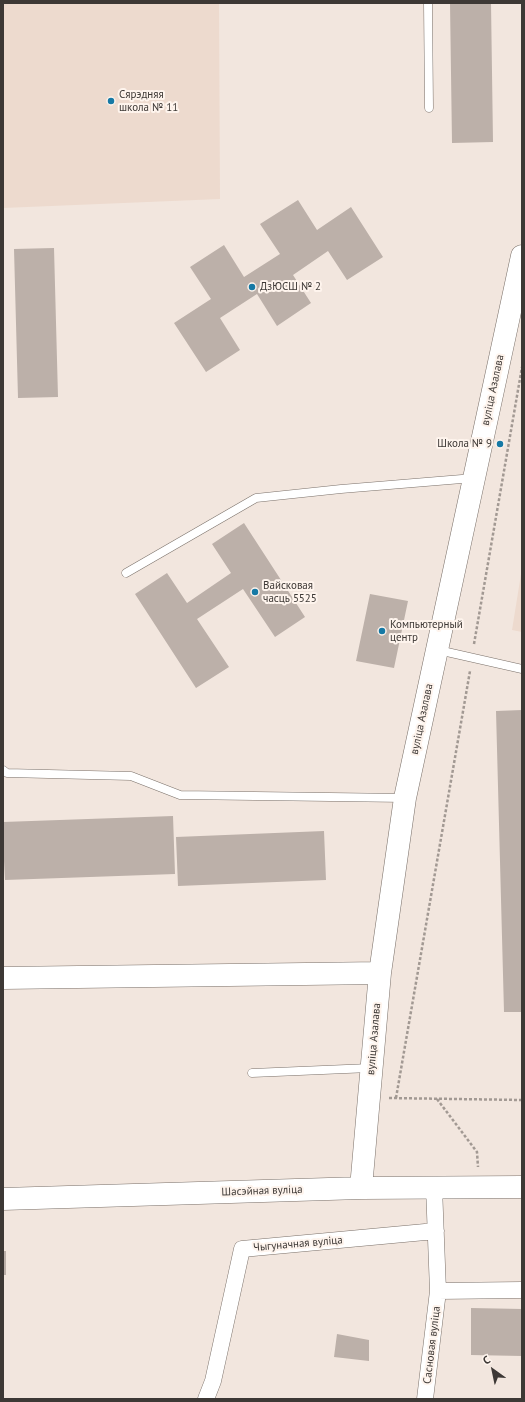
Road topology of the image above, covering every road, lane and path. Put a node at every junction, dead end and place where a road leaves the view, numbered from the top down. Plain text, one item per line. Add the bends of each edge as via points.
1 (428, 3) edge
2 (430, 108) dead end
3 (522, 256) edge
4 (522, 367) edge
5 (474, 478) junction
6 (126, 573) dead end
7 (438, 650) junction
8 (472, 658) junction
9 (522, 669) edge
10 (3, 770) edge
11 (405, 798) junction
12 (380, 973) junction
13 (3, 978) edge
14 (371, 1068) junction
15 (252, 1073) dead end
16 (368, 1098) junction
17 (396, 1098) junction
18 (437, 1099) junction
19 (522, 1100) edge
20 (434, 1187) junction
21 (479, 1187) junction
22 (522, 1187) edge
23 (361, 1188) junction
24 (3, 1199) edge
25 (436, 1231) junction
26 (522, 1290) edge
27 (438, 1291) junction
28 (206, 1399) edge
29 (425, 1399) edge

1 - 2 lane
3 - 5 street, вуліца Азалава
4 - 8 path
5 - 6 lane via 256,498
5 - 7 street, вуліца Азалава
7 - 8 lane
7 - 11 street, вуліца Азалава
8 - 9 lane
8 - 17 path
10 - 11 lane via 7,773 131,776 180,795
11 - 12 street, вуліца Азалава
12 - 13 street
12 - 14 street, вуліца Азалава
14 - 15 lane
14 - 16 street, вуліца Азалава
16 - 17 path
16 - 23 street, вуліца Азалава
17 - 18 path
18 - 19 path
18 - 21 path via 477,1152
20 - 21 street, Шасэйная вуліца
20 - 23 street, Шасэйная вуліца
20 - 25 street
21 - 22 street, Шасэйная вуліца
23 - 24 street, Шасэйная вуліца
25 - 27 street
25 - 28 street, Чыгуначная вуліца via 242,1249
26 - 27 street
27 - 29 street, Сасновая вуліца

